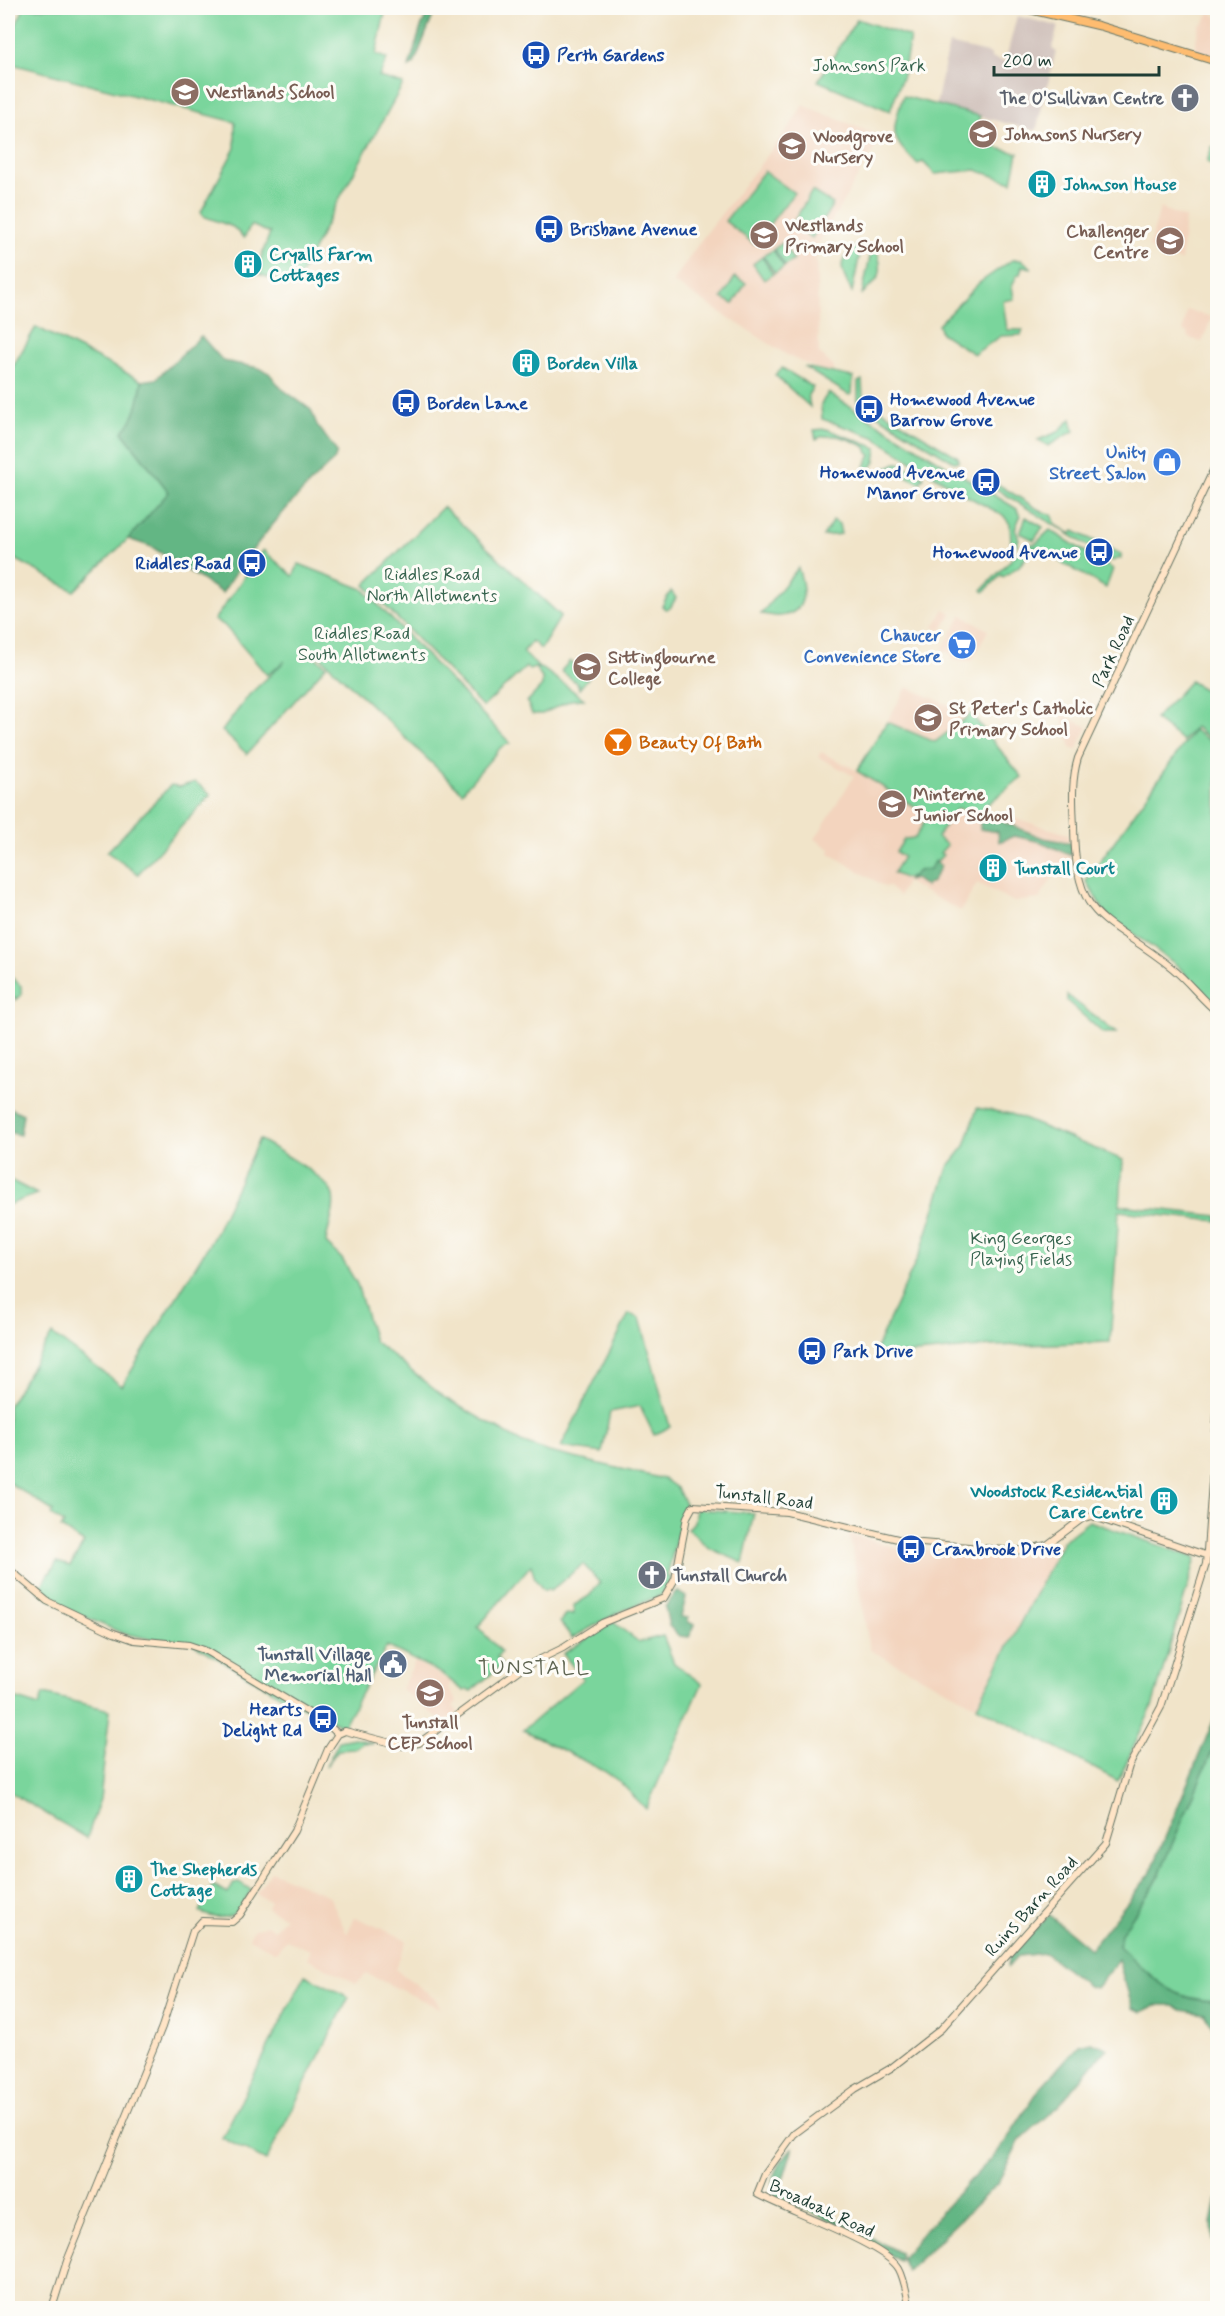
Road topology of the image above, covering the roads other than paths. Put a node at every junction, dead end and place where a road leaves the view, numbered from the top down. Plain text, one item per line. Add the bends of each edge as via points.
1 (1023, 8) edge
2 (1218, 62) edge
3 (1218, 460) edge
4 (1218, 1014) edge
5 (1218, 1400) edge
6 (1208, 1556) junction
7 (8, 1568) edge
8 (338, 1734) junction
9 (757, 2194) joint
10 (52, 2308) edge
11 (910, 2308) edge

1 - 2 main road via 1100,26
3 - 4 street, Park Road via 1074,771 1076,870 1085,897 1110,926 1172,968
5 - 6 street, Ruins Barn Road
6 - 8 street, Tunstall Road via 1092,1516 1083,1518 1047,1545 1016,1551 910,1542 787,1512 693,1506 687,1517 675,1579 664,1598 602,1623 520,1669 419,1743 403,1746 345,1731
6 - 9 street, Ruins Barn Road via 1161,1707 1129,1766 1107,1844 941,2029 794,2133 765,2174
7 - 8 street via 47,1601 114,1633 204,1650
8 - 10 street via 294,1831 240,1915 232,1922 202,1921 193,1931 162,2027 67,2261
9 - 11 street, Broadoak Road via 839,2230 890,2260 898,2268

